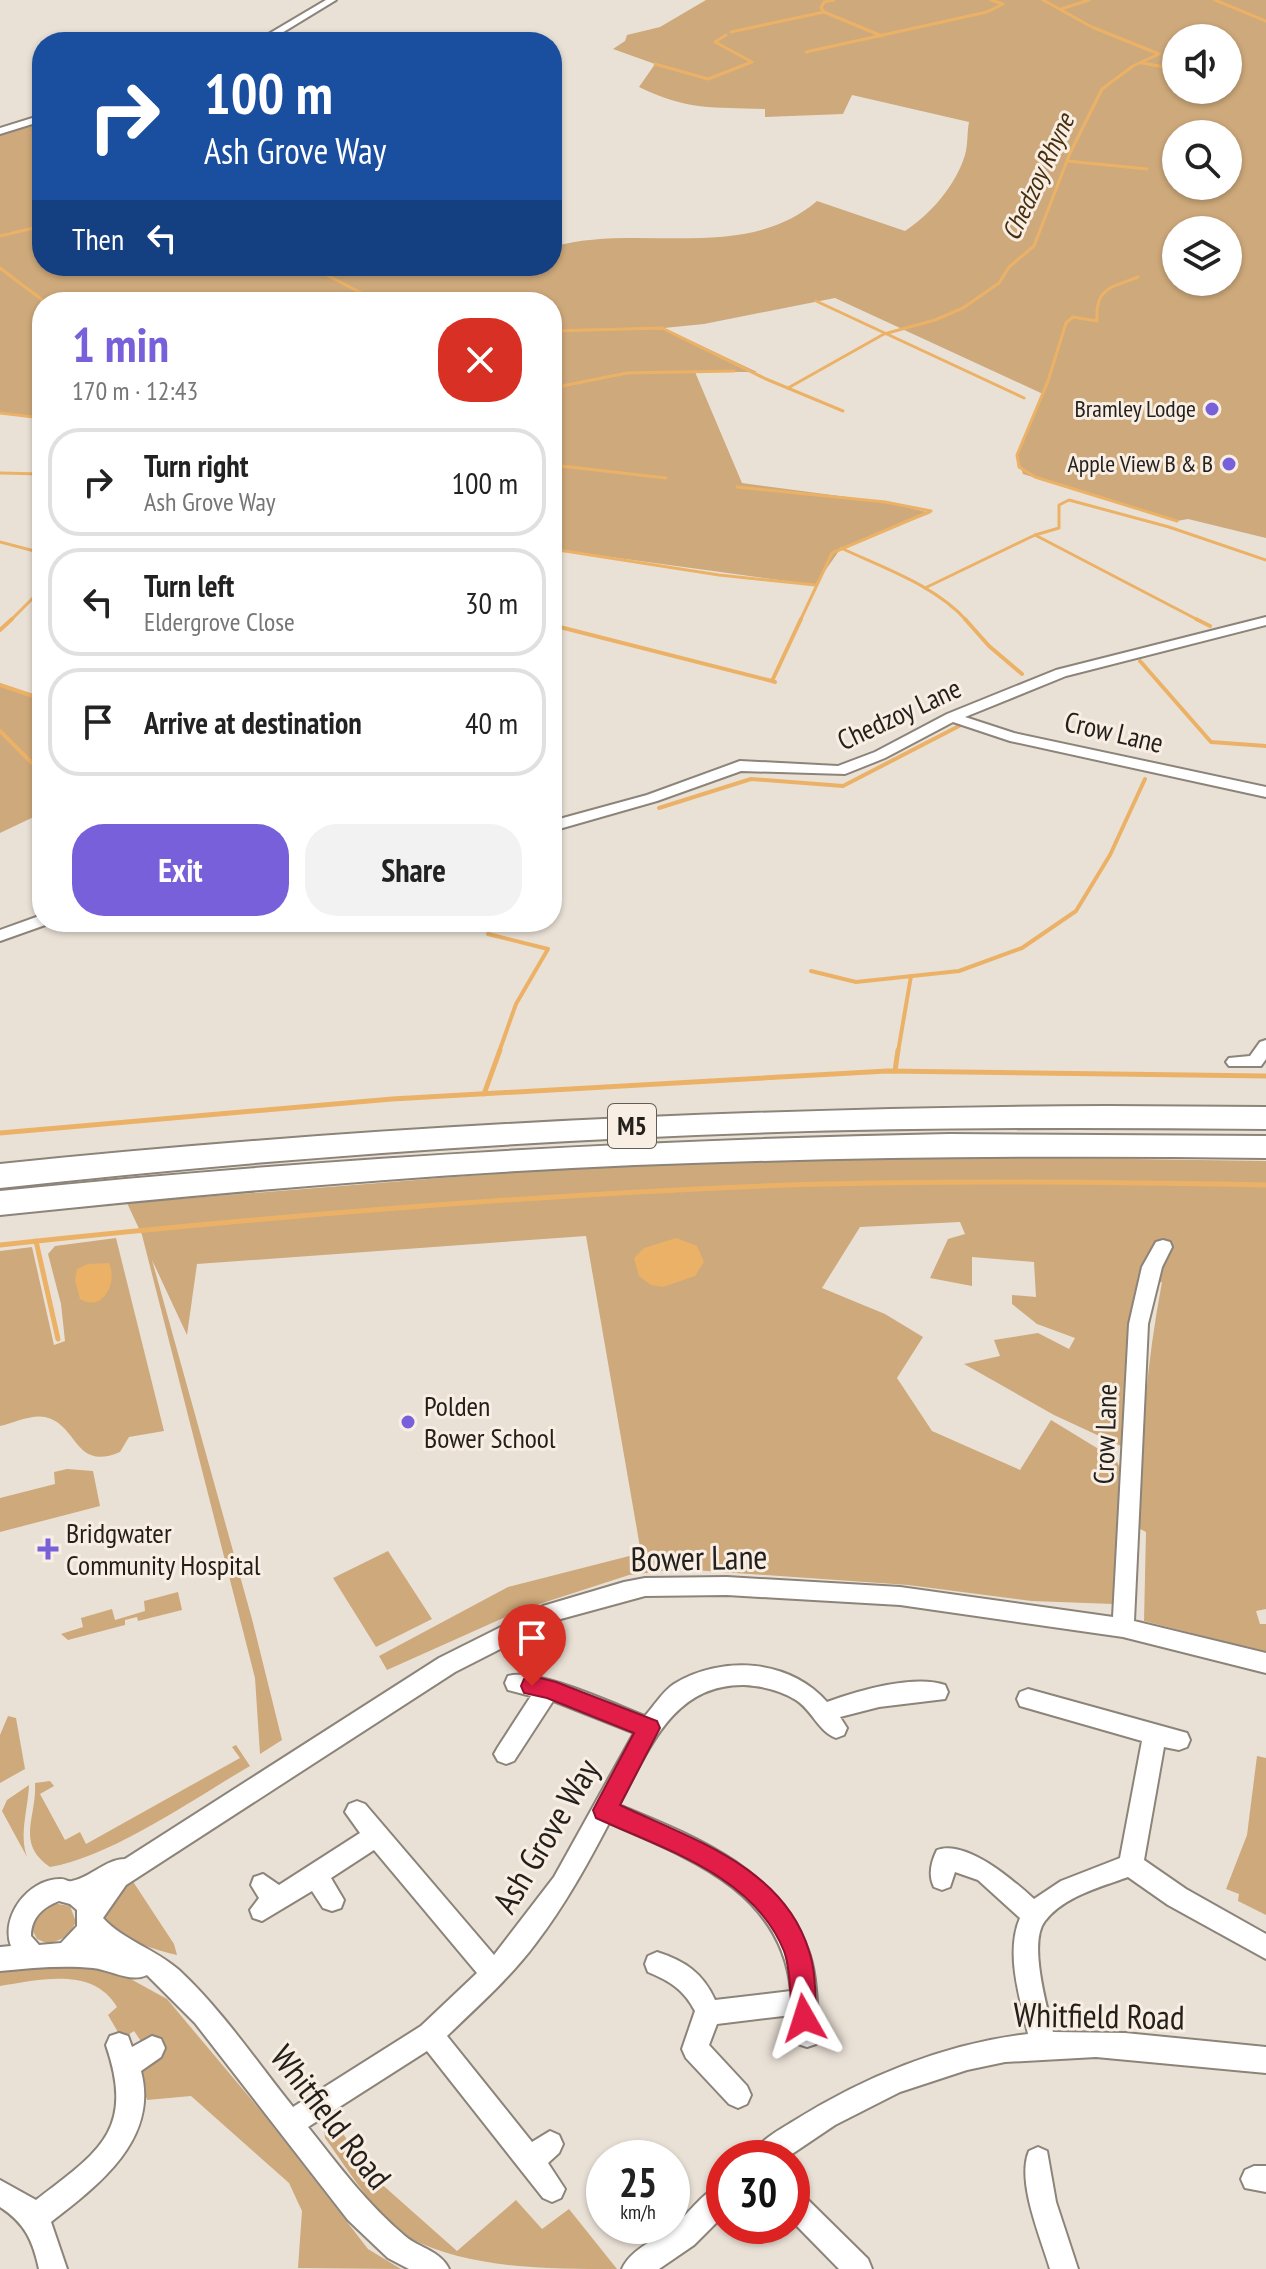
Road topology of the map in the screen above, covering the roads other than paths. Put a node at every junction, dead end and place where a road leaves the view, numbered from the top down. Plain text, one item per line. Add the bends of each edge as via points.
1 (332, 0) edge
2 (277, 32) edge
3 (32, 121) edge
4 (0, 131) edge
5 (1266, 621) edge
6 (952, 717) junction
7 (1266, 792) edge
8 (562, 823) edge
9 (32, 924) edge
10 (0, 936) edge
11 (1266, 1046) edge
12 (1235, 1062) dead end
13 (1266, 1118) edge
14 (1266, 1147) edge
15 (0, 1176) edge
16 (0, 1203) edge
17 (1163, 1247) dead end
18 (1123, 1628) junction
19 (1266, 1663) edge
20 (516, 1683) dead end
21 (548, 1689) junction
22 (937, 1692) dead end
23 (1028, 1699) dead end
24 (649, 1728) junction
25 (1153, 1734) junction
26 (1179, 1740) dead end
27 (506, 1754) dead end
28 (605, 1810) junction
29 (357, 1812) dead end
30 (377, 1835) junction
31 (149, 1855) junction
32 (937, 1864) dead end
33 (1131, 1865) junction
34 (314, 1874) junction
35 (74, 1892) junction
36 (267, 1898) dead end
37 (332, 1900) dead end
38 (1034, 1914) junction
39 (91, 1918) junction
40 (19, 1922) junction
41 (1254, 1934) edge
42 (0, 1941) edge
43 (1266, 1947) edge
44 (47, 1956) junction
45 (0, 1959) edge
46 (664, 1959) dead end
47 (494, 1974) junction
48 (185, 1994) junction
49 (802, 2002) junction
50 (708, 2013) junction
51 (430, 2035) junction
52 (807, 2035) dead end
53 (1043, 2045) junction
54 (152, 2048) dead end
55 (1266, 2060) edge
56 (738, 2095) dead end
57 (290, 2124) junction
58 (787, 2140) edge
59 (1038, 2160) dead end
60 (552, 2189) dead end
61 (0, 2193) edge
62 (706, 2214) edge
63 (36, 2217) junction
64 (810, 2220) edge
65 (53, 2269) edge
66 (435, 2269) edge
67 (636, 2269) edge
68 (858, 2269) edge
69 (1064, 2269) edge

1 - 2 street
3 - 4 street
5 - 6 street, Chedzoy Lane via 1061,673
6 - 7 street, Crow Lane via 1010,737
6 - 8 street, Chedzoy Lane via 840,771 740,766
9 - 10 street
11 - 12 street via 1255,1062
13 - 15 highway, M5 via 706,1121 337,1143
14 - 16 highway, M5 via 1118,1143 727,1148 405,1168
17 - 18 street, Crow Lane via 1153,1259 1142,1306
18 - 19 street, Bower Lane
18 - 31 street, Bower Lane via 900,1596 727,1586 624,1591 551,1613 447,1665
20 - 21 street
21 - 24 street
21 - 27 street
22 - 24 street, Ash Grove Way via 902,1692 852,1702 830,1720 806,1694 765,1676 721,1675 680,1692
23 - 25 street
24 - 28 street, Ash Grove Way
25 - 26 street
25 - 33 street
28 - 47 street, Ash Grove Way via 563,1885
28 - 49 street via 745,1880 777,1913 797,1952
29 - 30 street
30 - 34 street
30 - 47 street
31 - 35 street, Bower Lane
31 - 39 street, Bower Lane via 105,1891
32 - 38 street via 986,1872
33 - 38 street via 1055,1897
33 - 41 street
34 - 36 street
34 - 37 street
35 - 39 street via 89,1905
35 - 40 street via 59,1890 38,1897
38 - 53 street via 1027,1961
39 - 44 street via 81,1943
39 - 48 street, Whitfield Road via 105,1939 142,1957
40 - 42 street
40 - 44 street via 20,1942
41 - 43 street
44 - 45 street
44 - 48 street, Whitfield Road via 79,1953 115,1959
46 - 50 street via 700,1991
47 - 51 street, Ash Grove Way
48 - 57 street, Whitfield Road
49 - 50 street
49 - 52 street
50 - 56 street via 695,2049
51 - 57 street, Ash Grove Way
51 - 60 street via 540,2152
53 - 55 street, Whitfield Road
53 - 58 street, Whitfield Road via 939,2066 868,2093
54 - 63 street via 124,2055 132,2115 120,2140 101,2166
57 - 66 street, Whitfield Road via 357,2211 398,2248
59 - 69 street via 1043,2202
61 - 63 street
62 - 67 street
63 - 65 street
64 - 68 street

